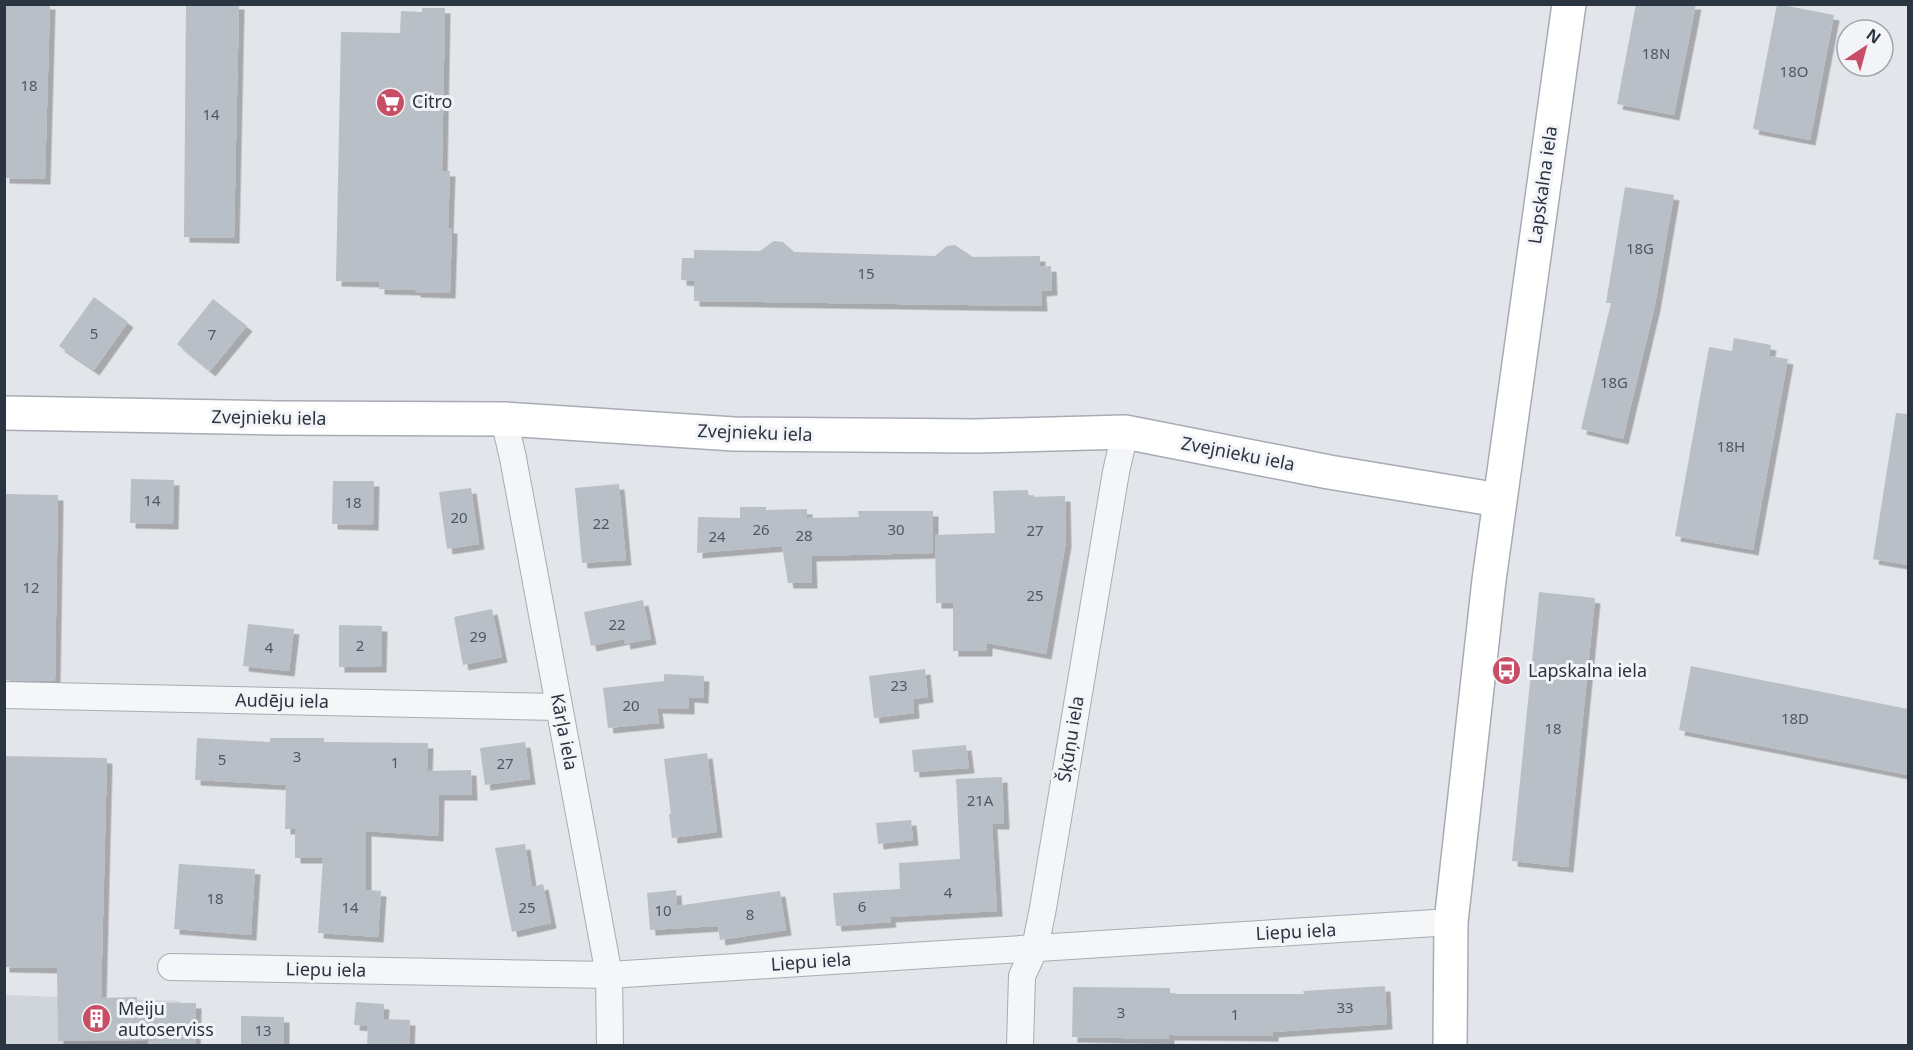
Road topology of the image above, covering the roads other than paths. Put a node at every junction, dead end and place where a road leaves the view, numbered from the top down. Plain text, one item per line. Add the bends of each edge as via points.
1 (1569, 4) edge
2 (4, 414) edge
3 (504, 419) junction
4 (1125, 432) junction
5 (1499, 500) junction
6 (4, 695) edge
7 (559, 707) junction
8 (1451, 922) junction
9 (1035, 948) junction
10 (171, 967) dead end
11 (609, 975) junction
12 (610, 1046) edge
13 (1020, 1046) edge
14 (1450, 1046) edge

1 - 5 street, Lapskalna iela
2 - 3 street, Zvejnieku iela
3 - 4 street, Zvejnieku iela via 734,434 976,436
3 - 7 street, Kārļa iela
4 - 5 street, Zvejnieku iela
4 - 9 street, Šķūņu iela
5 - 8 street, Lapskalna iela
6 - 7 street, Audēju iela
7 - 11 street, Kārļa iela
8 - 9 street, Liepu iela
8 - 14 street, Lapskalna iela
9 - 11 street, Liepu iela
9 - 13 street, Šķūņu iela via 1022,976
10 - 11 street, Liepu iela
11 - 12 street, Kārļa iela

